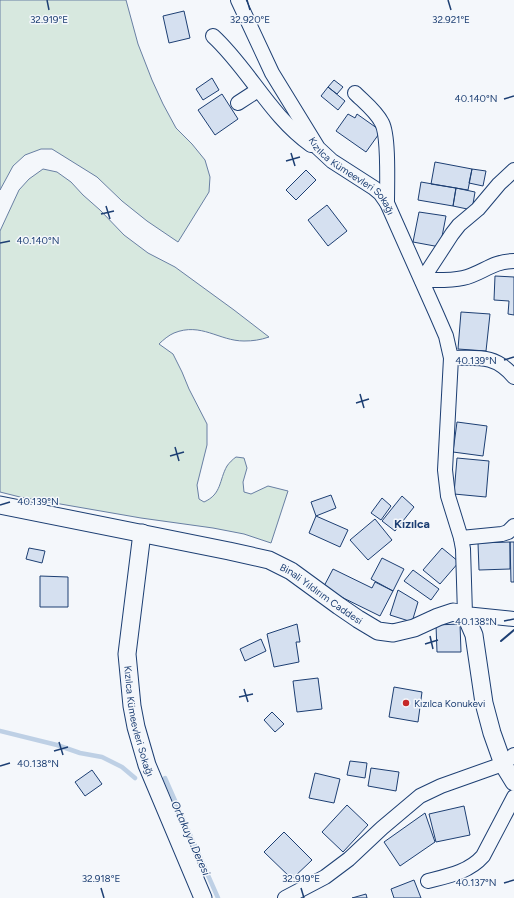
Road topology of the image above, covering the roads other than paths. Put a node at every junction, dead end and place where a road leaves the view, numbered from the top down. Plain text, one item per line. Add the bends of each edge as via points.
1 (238, 0) edge
2 (213, 36) dead end
3 (258, 90) junction
4 (355, 93) dead end
5 (238, 103) dead end
6 (322, 154) junction
7 (514, 170) edge
8 (387, 203) junction
9 (514, 261) edge
10 (422, 280) junction
11 (451, 358) junction
12 (514, 377) edge
13 (0, 505) edge
14 (514, 526) edge
15 (142, 534) junction
16 (461, 538) junction
17 (466, 614) junction
18 (514, 619) edge
19 (508, 760) edge
20 (514, 782) edge
21 (514, 797) edge
22 (428, 881) dead end
23 (204, 898) edge
24 (285, 898) edge

1 - 6 street, Kızılca Kümeevleri Sokağı via 272,73
2 - 3 street via 233,56
3 - 5 street
3 - 6 street via 287,124
4 - 8 street via 377,115 384,126
6 - 8 street, Kızılca Kümeevleri Sokağı via 374,188
7 - 10 street via 478,209 459,225
8 - 10 street, Kızılca Kümeevleri Sokağı
9 - 10 street via 494,264 463,278
10 - 11 street, Kızılca Kümeevleri Sokağı via 446,336
11 - 12 street via 490,359
11 - 16 street, Kızılca Kümeevleri Sokağı via 446,482
13 - 15 street, Binali Yıldırım Caddesi
14 - 16 street via 502,534
15 - 17 street, Binali Yıldırım Caddesi via 269,560 292,571 378,631 393,633 414,628 453,612
15 - 23 street, Kızılca Kümeevleri Sokağı via 127,654 132,706 147,764
16 - 17 street, Kızılca Kümeevleri Sokağı
17 - 18 street
17 - 19 street via 474,635 484,703 492,733
19 - 20 street
19 - 24 street via 420,796 349,859 325,876
21 - 22 street via 477,863 467,870

